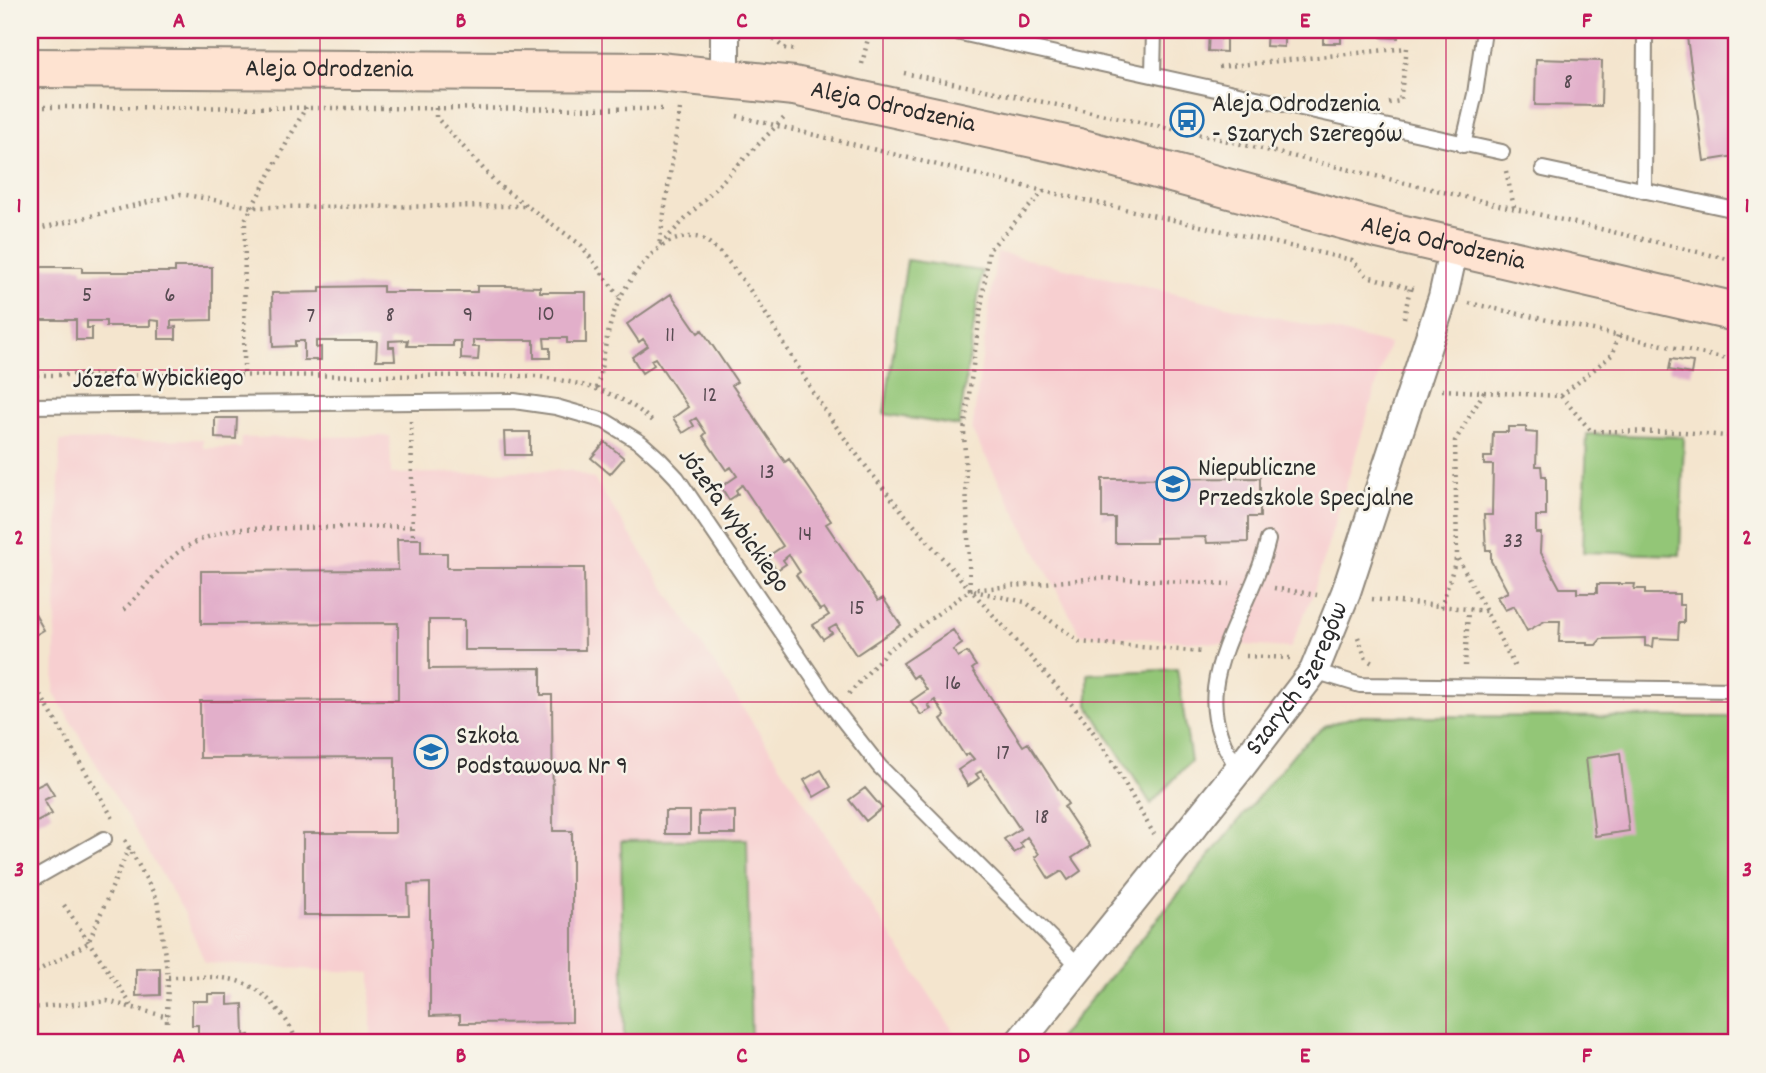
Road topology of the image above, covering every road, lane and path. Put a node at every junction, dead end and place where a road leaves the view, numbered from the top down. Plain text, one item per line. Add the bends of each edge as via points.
1 (725, 30) edge
2 (763, 30) edge
3 (870, 30) edge
4 (947, 30) edge
5 (1154, 30) edge
6 (1484, 30) edge
7 (1645, 30) edge
8 (799, 50) dead end
9 (849, 61) dead end
10 (862, 64) junction
11 (876, 66) dead end
12 (30, 68) edge
13 (902, 72) dead end
14 (1243, 73) dead end
15 (1153, 74) junction
16 (725, 76) junction
17 (1377, 101) dead end
18 (30, 107) edge
19 (306, 107) junction
20 (436, 108) junction
21 (680, 109) junction
22 (692, 110) dead end
23 (790, 113) dead end
24 (727, 114) dead end
25 (777, 125) junction
26 (1463, 145) junction
27 (1502, 152) dead end
28 (1543, 169) dead end
29 (1044, 191) junction
30 (1644, 191) junction
31 (527, 206) junction
32 (252, 207) junction
33 (1736, 210) edge
34 (30, 232) edge
35 (659, 246) junction
36 (1454, 247) junction
37 (1736, 261) edge
38 (1410, 288) junction
39 (619, 296) junction
40 (1443, 297) junction
41 (1471, 304) junction
42 (1736, 312) edge
43 (1466, 316) dead end
44 (1402, 326) dead end
45 (1618, 335) junction
46 (1735, 360) edge
47 (244, 373) junction
48 (30, 374) edge
49 (1442, 378) dead end
50 (597, 388) junction
51 (1484, 392) junction
52 (1560, 396) junction
53 (30, 406) edge
54 (661, 430) dead end
55 (412, 473) dead end
56 (413, 526) junction
57 (413, 539) dead end
58 (1268, 540) dead end
59 (1457, 556) junction
60 (1253, 584) junction
61 (1372, 586) dead end
62 (970, 590) junction
63 (1313, 594) dead end
64 (1321, 597) dead end
65 (1318, 606) dead end
66 (1441, 608) junction
67 (124, 610) dead end
68 (1468, 611) junction
69 (1486, 611) junction
70 (1356, 626) dead end
71 (1223, 653) junction
72 (1377, 667) dead end
73 (1301, 669) junction
74 (1464, 671) dead end
75 (1504, 672) dead end
76 (30, 686) edge
77 (1736, 690) edge
78 (41, 696) junction
79 (844, 698) dead end
80 (30, 702) edge
81 (1239, 769) junction
82 (116, 824) dead end
83 (119, 831) dead end
84 (104, 839) dead end
85 (1158, 840) dead end
86 (129, 848) junction
87 (30, 881) edge
88 (64, 905) dead end
89 (88, 943) junction
90 (1080, 967) junction
91 (30, 975) edge
92 (168, 977) junction
93 (132, 1007) junction
94 (30, 1008) edge
95 (168, 1017) junction
96 (30, 1033) edge
97 (162, 1042) edge
98 (39, 1043) edge
99 (296, 1043) edge
100 (1019, 1043) edge

1 - 16 street
2 - 8 path via 784,48
3 - 10 path
4 - 15 lane
5 - 15 lane
6 - 26 lane
7 - 30 lane
9 - 10 path
10 - 11 path
12 - 16 street, Aleja Odrodzenia
13 - 37 path via 1224,139
14 - 17 path via 1216,67 1407,48 1400,101
15 - 26 lane
16 - 36 street, Aleja Odrodzenia via 794,86 1079,148
18 - 19 path
19 - 20 path
19 - 32 path
20 - 21 path
20 - 31 path via 436,117 498,185
21 - 22 path
21 - 35 path
23 - 25 path
24 - 25 path
25 - 29 path
25 - 35 path
26 - 27 lane
28 - 30 lane
29 - 38 path via 1352,260 1367,276
29 - 62 path via 989,250 964,431
30 - 33 lane
31 - 32 path
31 - 39 path via 582,244
32 - 34 path via 181,194
32 - 47 path via 245,220
35 - 39 path
35 - 62 path via 696,237 713,243 725,256 820,405 929,545
36 - 40 street, Szarych Szeregów
36 - 42 street, Aleja Odrodzenia
38 - 40 path
38 - 44 path
39 - 50 path
40 - 41 path
40 - 73 street, Szarych Szeregów via 1346,593
41 - 43 path
41 - 45 path
45 - 46 path
45 - 52 path via 1613,354
46 - 52 path via 1731,403 1736,437 1591,431
47 - 48 path
47 - 50 path via 535,376
49 - 51 path via 1438,390
50 - 54 path via 637,407
51 - 52 path
51 - 59 path via 1455,440
53 - 90 lane, Józefa Wybickiego via 514,401 581,413 624,431 677,478 880,767
55 - 56 path
56 - 57 path
56 - 67 path via 236,528 210,535 189,542 170,556
58 - 60 lane
59 - 66 path
59 - 69 path
60 - 62 path via 1098,578
60 - 63 path
60 - 71 lane
61 - 66 path via 1367,599
62 - 71 path via 1025,602 1080,642
62 - 79 path via 888,650
62 - 85 path via 1080,715
64 - 65 path
66 - 68 path
68 - 69 path
68 - 74 path
69 - 75 path via 1517,672
70 - 72 path via 1366,659
71 - 73 path via 1295,657
71 - 81 lane via 1216,678 1216,721 1227,754
73 - 77 lane via 1360,685
73 - 81 street, Szarych Szeregów
76 - 78 path
78 - 80 path
78 - 82 path
81 - 90 street, Szarych Szeregów
83 - 86 path
84 - 87 lane
86 - 89 path
86 - 92 path via 157,898
88 - 89 path
89 - 91 path
89 - 93 path
90 - 100 street, Szarych Szeregów
92 - 95 path
92 - 99 path via 222,977 258,988 282,1014
93 - 94 path via 80,1001
93 - 95 path
95 - 97 path
96 - 98 path

